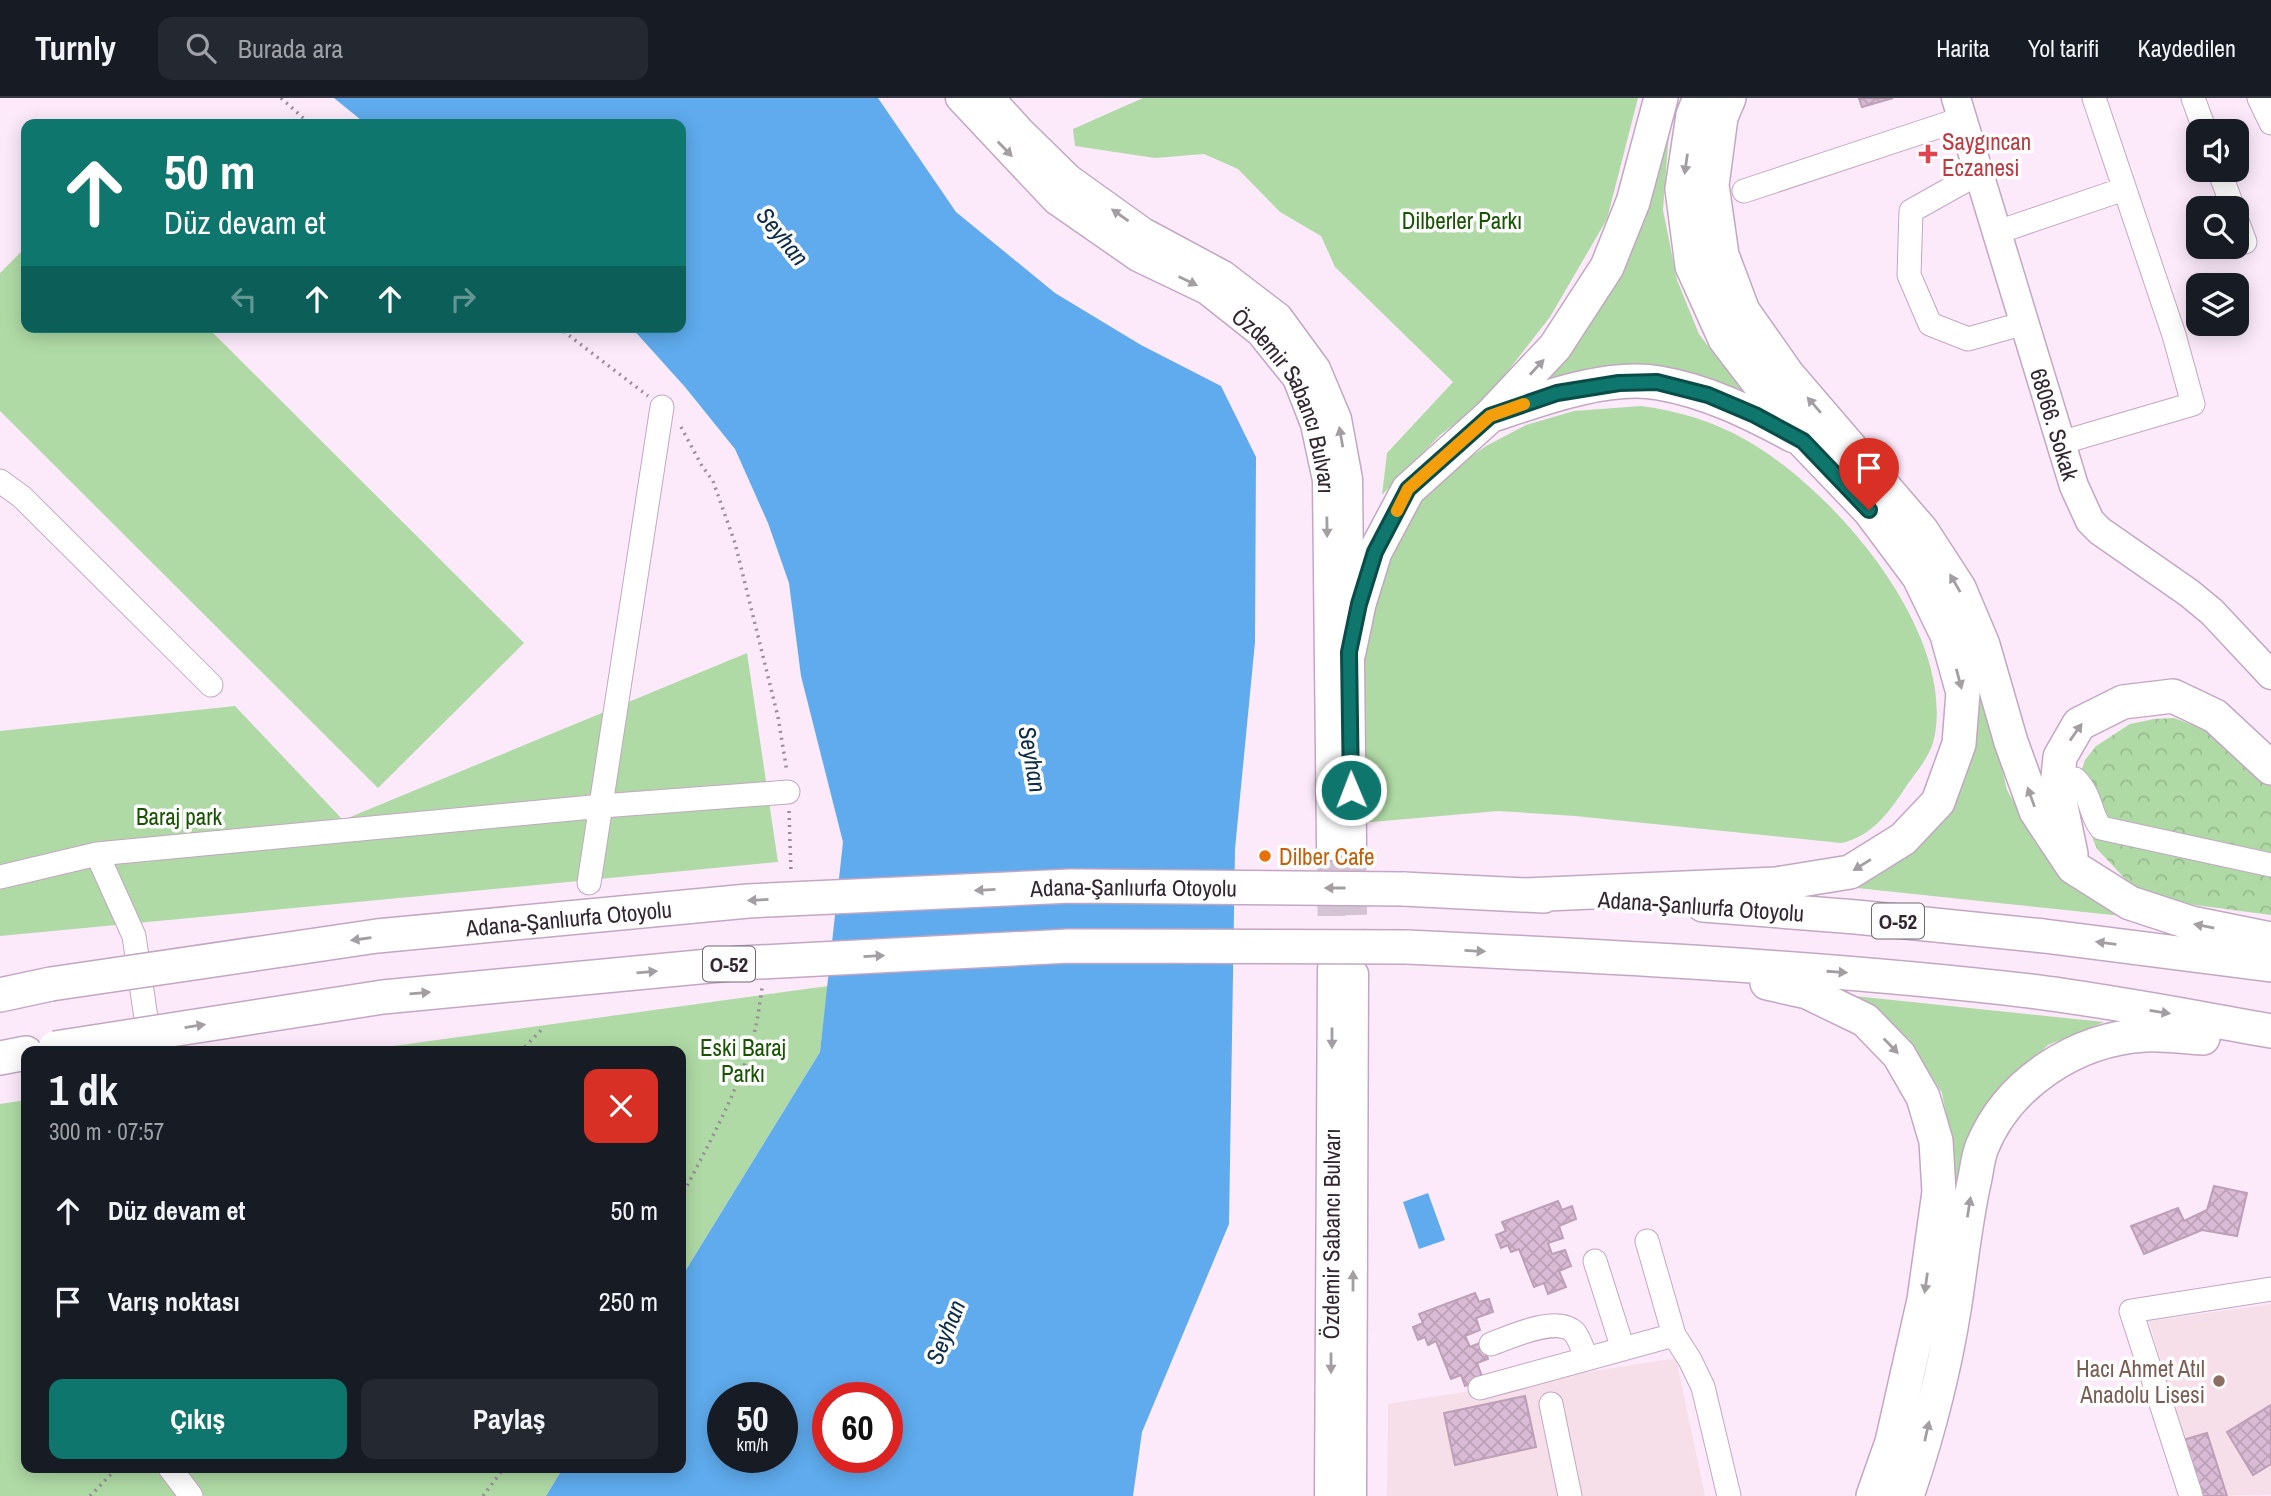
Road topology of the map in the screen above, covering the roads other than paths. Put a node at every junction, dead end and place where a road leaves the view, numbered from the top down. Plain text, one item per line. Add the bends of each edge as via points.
1 (960, 98) edge
2 (990, 98) edge
3 (1661, 98) edge
4 (1700, 98) edge
5 (1729, 98) edge
6 (2094, 98) edge
7 (2193, 98) edge
8 (2259, 98) edge
9 (1959, 109) edge
10 (2201, 119) edge
11 (2271, 123) edge
12 (1979, 173) junction
13 (2124, 188) junction
14 (1744, 191) dead end
15 (1998, 232) junction
16 (2025, 323) junction
17 (662, 407) road end
18 (1490, 416) junction
19 (1803, 441) junction
20 (2060, 443) junction
21 (0, 481) edge
22 (1349, 652) junction
23 (2271, 675) edge
24 (211, 685) dead end
25 (2271, 768) edge
26 (2075, 779) dead end
27 (788, 792) road end
28 (602, 806) junction
29 (97, 854) junction
30 (2271, 866) edge
31 (2073, 867) junction
32 (0, 877) edge
33 (589, 883) dead end
34 (1523, 895) junction
35 (2271, 939) edge
36 (1574, 955) junction
37 (2271, 965) edge
38 (0, 995) edge
39 (2271, 1031) edge
40 (2271, 1042) edge
41 (70, 1046) edge
42 (150, 1046) edge
43 (21, 1054) edge
44 (0, 1058) edge
45 (1647, 1241) dead end
46 (1595, 1261) dead end
47 (2271, 1289) edge
48 (1674, 1335) junction
49 (1491, 1344) dead end
50 (1623, 1349) junction
51 (1587, 1358) junction
52 (1480, 1388) dead end
53 (1551, 1404) dead end
54 (174, 1473) edge
55 (191, 1496) edge
56 (1329, 1496) edge
57 (1352, 1496) edge
58 (1570, 1496) edge
59 (1729, 1496) edge
60 (1874, 1496) edge
61 (1907, 1496) edge
62 (2191, 1496) edge

1 -> 22 main road, Özdemir Sabancı Bulvarı via 1056,200 1138,257 1207,290 1260,332 1297,378 1315,424 1326,480 1341,846
22 -> 2 main road, Özdemir Sabancı Bulvarı via 1348,479 1337,419 1316,369 1278,317 1223,275 1143,232 1069,179
18 -> 3 highway via 1555,347 1607,267 1633,202
4 -> 19 highway via 1682,189 1692,266 1725,340
31 -> 5 highway via 2036,811 1983,645 1959,588 1922,531 1788,375 1743,311 1722,255 1712,185 1721,117
6 - 13 street
7 - 10 street
8 - 11 street
9 - 12 main road, 68066. Sokak
9 - 14 street
12 - 15 main road, 68066. Sokak
12 - 16 street via 1911,211 1909,275 1930,324 1968,338
13 - 15 street
13 - 20 street via 2193,404
15 - 16 main road, 68066. Sokak
16 - 20 main road, 68066. Sokak
17 - 28 street
18 - 19 highway via 1557,393 1657,382 1708,395
18 - 22 highway via 1408,489 1375,552
19 -> 34 highway via 1869,510 1919,577 1947,635 1962,693 1959,744 1938,802 1903,839 1850,872 1776,884
20 - 23 main road, 68066. Sokak via 2090,521 2212,612
21 - 24 street via 22,496
31 -> 25 highway via 2057,787 2060,757 2079,724 2123,702 2173,696 2215,716
26 - 30 street via 2088,794 2101,828
27 - 28 street
28 - 29 street
28 - 33 street
29 - 32 street
29 - 42 street via 134,936
35 -> 31 highway via 2191,923 2130,903
37 -> 34 highway, Adana-Şanlıurfa Otoyolu / O-52 via 1856,917
34 -> 38 highway, Adana-Şanlıurfa Otoyolu / O-52, bridge via 1403,889 1071,886 748,901 377,936
36 -> 39 highway, O-52 via 1851,972 2021,990
41 -> 36 highway, O-52, bridge via 383,997 741,962 1069,946 1407,947
36 -> 60 highway via 1718,973 1807,992 1865,1020 1899,1055 1923,1097 1936,1141 1940,1192 1924,1300 1892,1442
61 -> 40 highway via 1923,1448 1954,1313 1969,1202 1982,1148 2004,1109 2035,1077 2066,1055 2103,1042 2144,1035
43 - 44 highway, O-52
45 - 48 street
46 - 50 street
47 - 62 street via 2131,1311
48 - 50 street
48 - 59 street via 1703,1387
49 - 51 street via 1557,1324 1573,1331
50 - 51 street
51 - 52 street
53 - 58 street
54 - 55 street
57 -> 56 main road, Özdemir Sabancı Bulvarı via 1343,972

